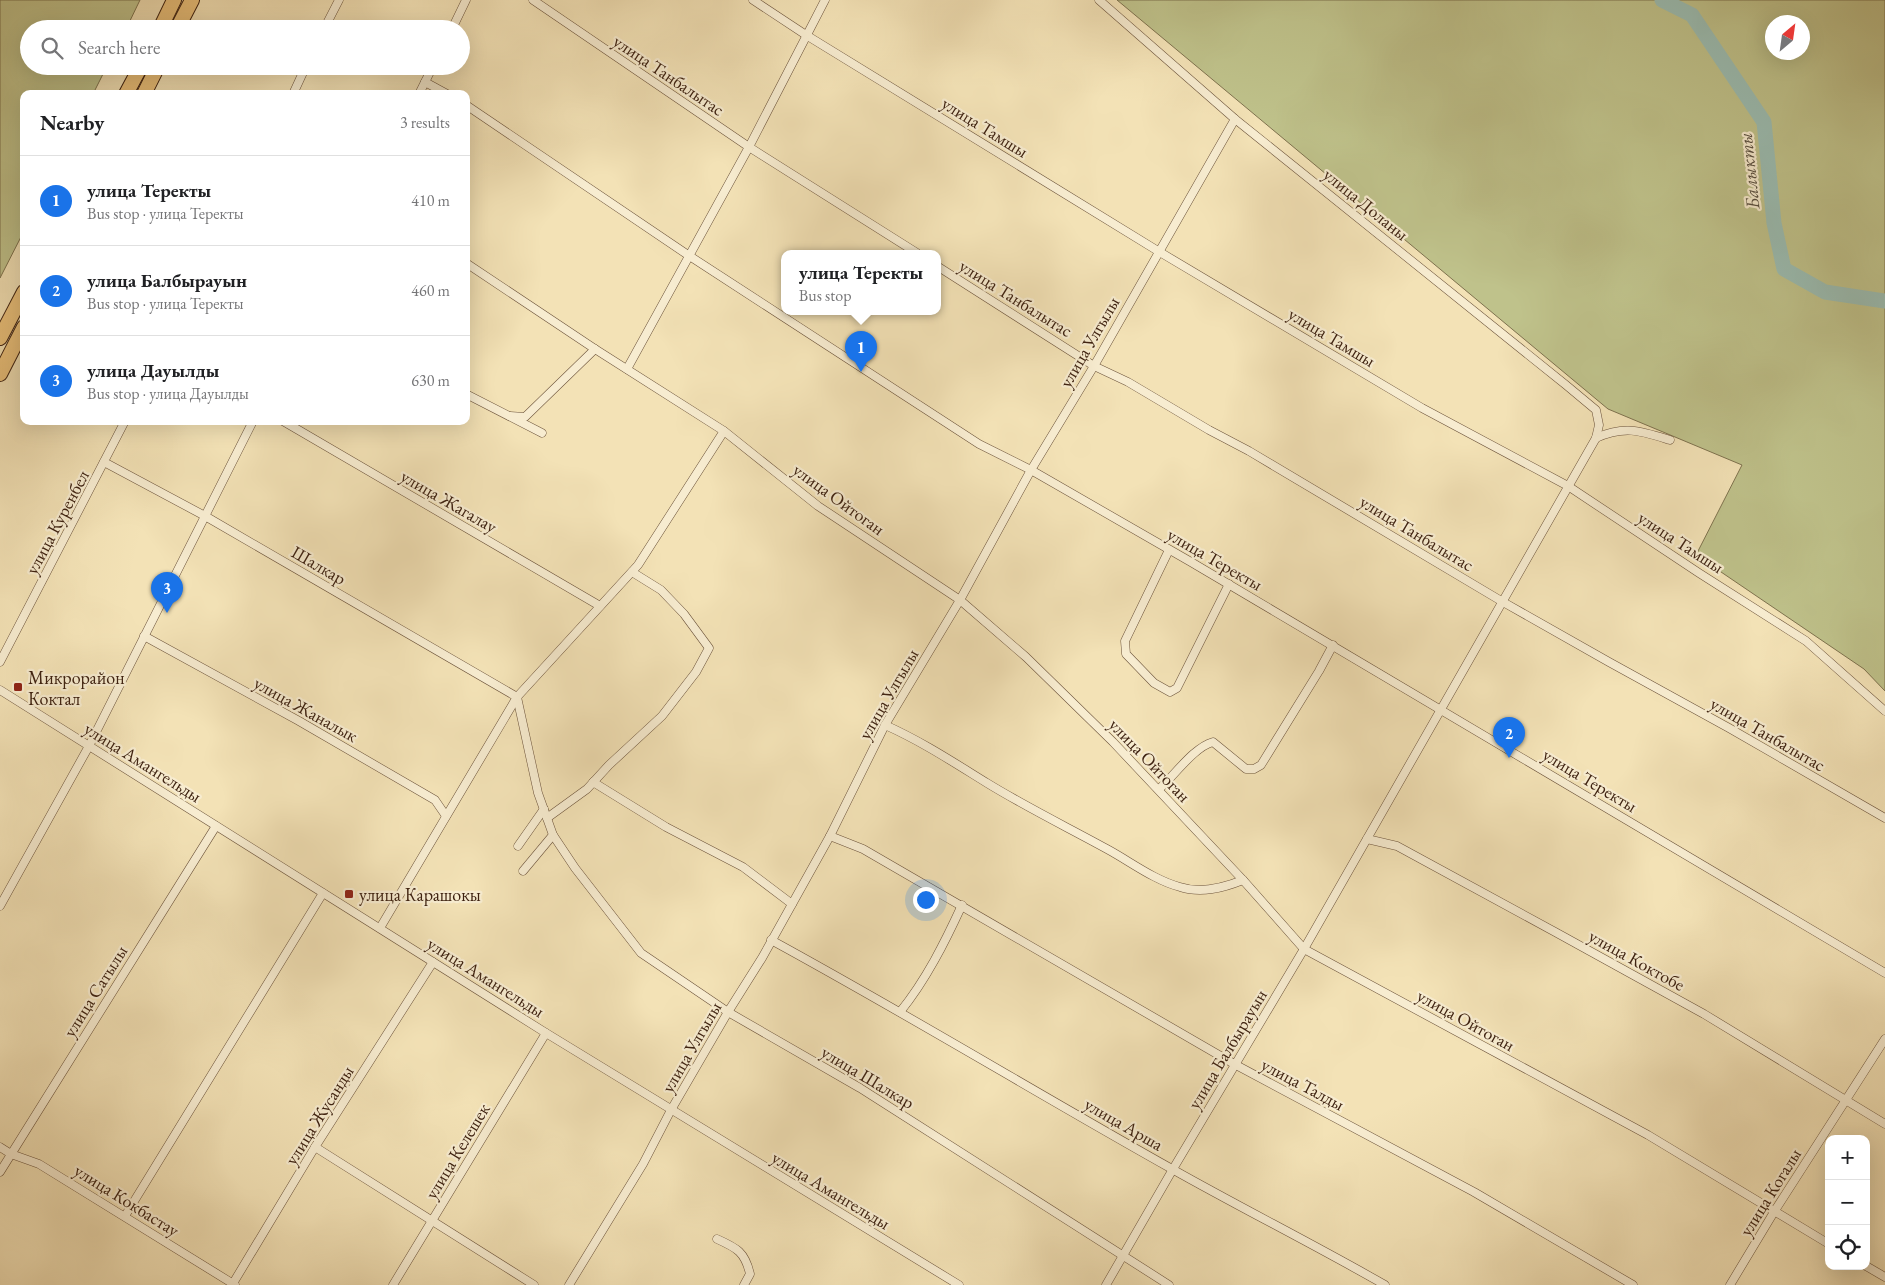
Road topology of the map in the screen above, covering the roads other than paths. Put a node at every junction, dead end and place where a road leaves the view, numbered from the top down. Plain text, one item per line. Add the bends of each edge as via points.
1 (174, 0) edge
2 (192, 0) edge
3 (339, 0) edge
4 (466, 0) edge
5 (533, 0) edge
6 (754, 0) edge
7 (825, 0) edge
8 (1099, 0) edge
9 (164, 20) edge
10 (182, 20) edge
11 (329, 20) edge
12 (456, 20) edge
13 (806, 35) junction
14 (136, 75) edge
15 (154, 75) edge
16 (302, 75) edge
17 (428, 75) edge
18 (425, 82) junction
19 (128, 90) edge
20 (146, 90) edge
21 (295, 90) edge
22 (421, 90) edge
23 (440, 90) edge
24 (470, 108) edge
25 (1235, 118) junction
26 (750, 147) junction
27 (912, 250) edge
28 (1158, 251) junction
29 (688, 256) junction
30 (470, 266) edge
31 (941, 269) edge
32 (20, 300) edge
33 (20, 336) edge
34 (0, 338) edge
35 (595, 349) junction
36 (1094, 366) junction
37 (627, 369) junction
38 (0, 374) edge
39 (470, 396) edge
40 (510, 416) junction
41 (123, 425) edge
42 (251, 425) edge
43 (290, 425) edge
44 (724, 431) junction
45 (542, 433) dead end
46 (1596, 438) junction
47 (1670, 440) dead end
48 (104, 462) junction
49 (1031, 470) junction
50 (1568, 486) junction
51 (205, 516) junction
52 (1169, 550) junction
53 (632, 572) junction
54 (1229, 584) junction
55 (960, 600) junction
56 (1503, 602) junction
57 (600, 606) junction
58 (144, 636) junction
59 (1333, 645) junction
60 (0, 662) edge
61 (0, 690) edge
62 (517, 697) junction
63 (1442, 710) junction
64 (1885, 711) edge
65 (885, 725) junction
66 (89, 746) junction
67 (593, 782) junction
68 (1158, 789) junction
69 (544, 809) junction
70 (446, 816) junction
71 (547, 818) junction
72 (1885, 818) edge
73 (216, 826) junction
74 (553, 835) junction
75 (830, 836) junction
76 (1367, 840) junction
77 (518, 846) dead end
78 (523, 871) dead end
79 (1243, 880) junction
80 (323, 893) junction
81 (792, 904) junction
82 (962, 905) junction
83 (0, 906) edge
84 (380, 928) junction
85 (771, 940) junction
86 (1304, 949) junction
87 (433, 962) junction
88 (1885, 973) edge
89 (728, 1012) junction
90 (900, 1012) junction
91 (546, 1032) junction
92 (1885, 1039) edge
93 (1236, 1065) junction
94 (1846, 1100) junction
95 (671, 1110) junction
96 (1885, 1124) edge
97 (0, 1147) edge
98 (315, 1147) junction
99 (11, 1154) junction
100 (1173, 1169) junction
101 (0, 1172) edge
102 (1774, 1212) junction
103 (124, 1216) junction
104 (432, 1220) junction
105 (717, 1239) dead end
106 (1825, 1242) edge
107 (1122, 1256) junction
108 (1870, 1268) edge
109 (1885, 1277) edge
110 (233, 1285) edge
111 (393, 1285) edge
112 (534, 1285) edge
113 (569, 1285) edge
114 (744, 1285) edge
115 (959, 1285) edge
116 (1106, 1285) edge
117 (1169, 1285) edge
118 (1385, 1285) edge
119 (1633, 1285) edge
120 (1730, 1285) edge

1 - 9 highway
2 - 10 highway
3 - 11 street
4 - 12 street
5 - 26 street, улица Танбалытас
6 - 13 street, улица Тамшы
7 - 13 street
8 - 25 street, улица Доланы
13 - 26 street
13 - 28 street, улица Тамшы
14 - 19 highway
15 - 20 highway
16 - 21 street
17 - 18 street
18 - 22 street
18 - 23 street
24 - 29 street, улица Теректы
25 - 28 street, улица Улгылы
25 - 46 street, улица Доланы via 1596,410 1599,425
26 - 27 street, улица Танбалытас
26 - 29 street
28 - 36 street, улица Улгылы
28 - 50 street, улица Тамшы via 1422,408
29 - 37 street
29 - 49 street, улица Теректы via 978,444
30 - 35 street, улица Ойтоган
31 - 36 street, улица Танбалытас
32 - 34 highway
33 - 38 highway
35 - 37 street, улица Ойтоган
35 - 40 street via 525,417
36 - 49 street, улица Улгылы
36 - 56 street, улица Танбалытас via 1249,450
37 - 44 street, улица Ойтоган
39 - 40 street
40 - 45 street
41 - 48 street, улица Куренбел
42 - 51 street
43 - 57 street, улица Жагалау
44 - 53 street
44 - 55 street, улица Ойтоган via 818,506
46 - 47 street via 1628,430
46 - 50 street, улица Балбырауын
48 - 51 street, Шалкар
48 - 60 street, улица Куренбел
49 - 52 street, улица Теректы
49 - 55 street, улица Улгылы
50 - 56 street, улица Балбырауын
50 - 64 street, улица Тамшы via 1806,641
51 - 58 street
51 - 62 street, Шалкар
52 - 54 street, улица Теректы
52 - 54 street via 1125,641 1126,654 1154,683 1170,692 1176,688
53 - 57 street
53 - 67 street via 661,590 709,648 696,672 662,716
54 - 59 street, улица Теректы
55 - 65 street, улица Улгылы
55 - 68 street, улица Ойтоган via 1026,657
56 - 63 street, улица Балбырауын
56 - 72 street, улица Танбалытас
57 - 62 street
58 - 66 street
58 - 70 street, улица Жаналык via 435,800
59 - 63 street, улица Теректы
59 - 68 street via 1261,764 1254,769 1246,769 1213,742 1195,753
61 - 66 street, улица Амангельды
62 - 69 street, улица Шалкар
62 - 70 street
63 - 76 street, улица Балбырауын
63 - 88 street, улица Теректы
65 - 75 street, улица Улгылы
65 - 79 street via 1146,872 1181,888 1223,888
66 - 73 street, улица Амангельды
66 - 83 street
67 - 71 street
67 - 81 street via 666,827 743,867
68 - 79 street, улица Ойтоган
69 - 71 street, улица Шалкар
69 - 77 street
70 - 84 street
71 - 74 street, улица Шалкар
73 - 80 street, улица Амангельды
73 - 99 street, улица Сатылы
74 - 78 street
74 - 89 street, улица Шалкар via 641,953
75 - 81 street, улица Улгылы
75 - 82 street, улица Талды via 863,849
76 - 86 street, улица Балбырауын
76 - 94 street, улица Коктобе via 1397,846 1704,1014
79 - 86 street, улица Ойтоган
80 - 84 street, улица Амангельды
80 - 103 street
81 - 85 street, улица Улгылы
82 - 90 street via 928,972
82 - 93 street, улица Талды
84 - 87 street, улица Амангельды
85 - 89 street, улица Улгылы
85 - 90 street, улица Арша
86 - 93 street, улица Балбырауын
86 - 102 street, улица Ойтоган via 1648,1135
87 - 91 street, улица Амангельды
87 - 98 street, улица Жусанды
89 - 95 street, улица Улгылы
89 - 107 street, улица Шалкар via 860,1088
90 - 100 street, улица Арша
91 - 95 street, улица Амангельды
91 - 104 street, улица Келешек
92 - 94 street, улица Когалы
93 - 100 street, улица Балбырауын
93 - 119 street, улица Талды via 1474,1192
94 - 96 street, улица Коктобе
94 - 102 street, улица Когалы
95 - 113 street, улица Улгылы via 643,1164
95 - 115 street, улица Амангельды
97 - 99 street, улица Кокбастау
98 - 104 street
98 - 110 street, улица Жусанды
99 - 101 street, улица Сатылы
99 - 103 street, улица Кокбастау via 39,1164
100 - 107 street, улица Балбырауын
100 - 118 street, улица Арша
102 - 106 street, улица Ойтоган
102 - 120 street, улица Когалы
103 - 110 street, улица Кокбастау
104 - 111 street, улица Келешек
104 - 112 street
105 - 114 street via 735,1247 747,1260 750,1274
107 - 116 street, улица Балбырауын
107 - 117 street, улица Шалкар
108 - 109 street

